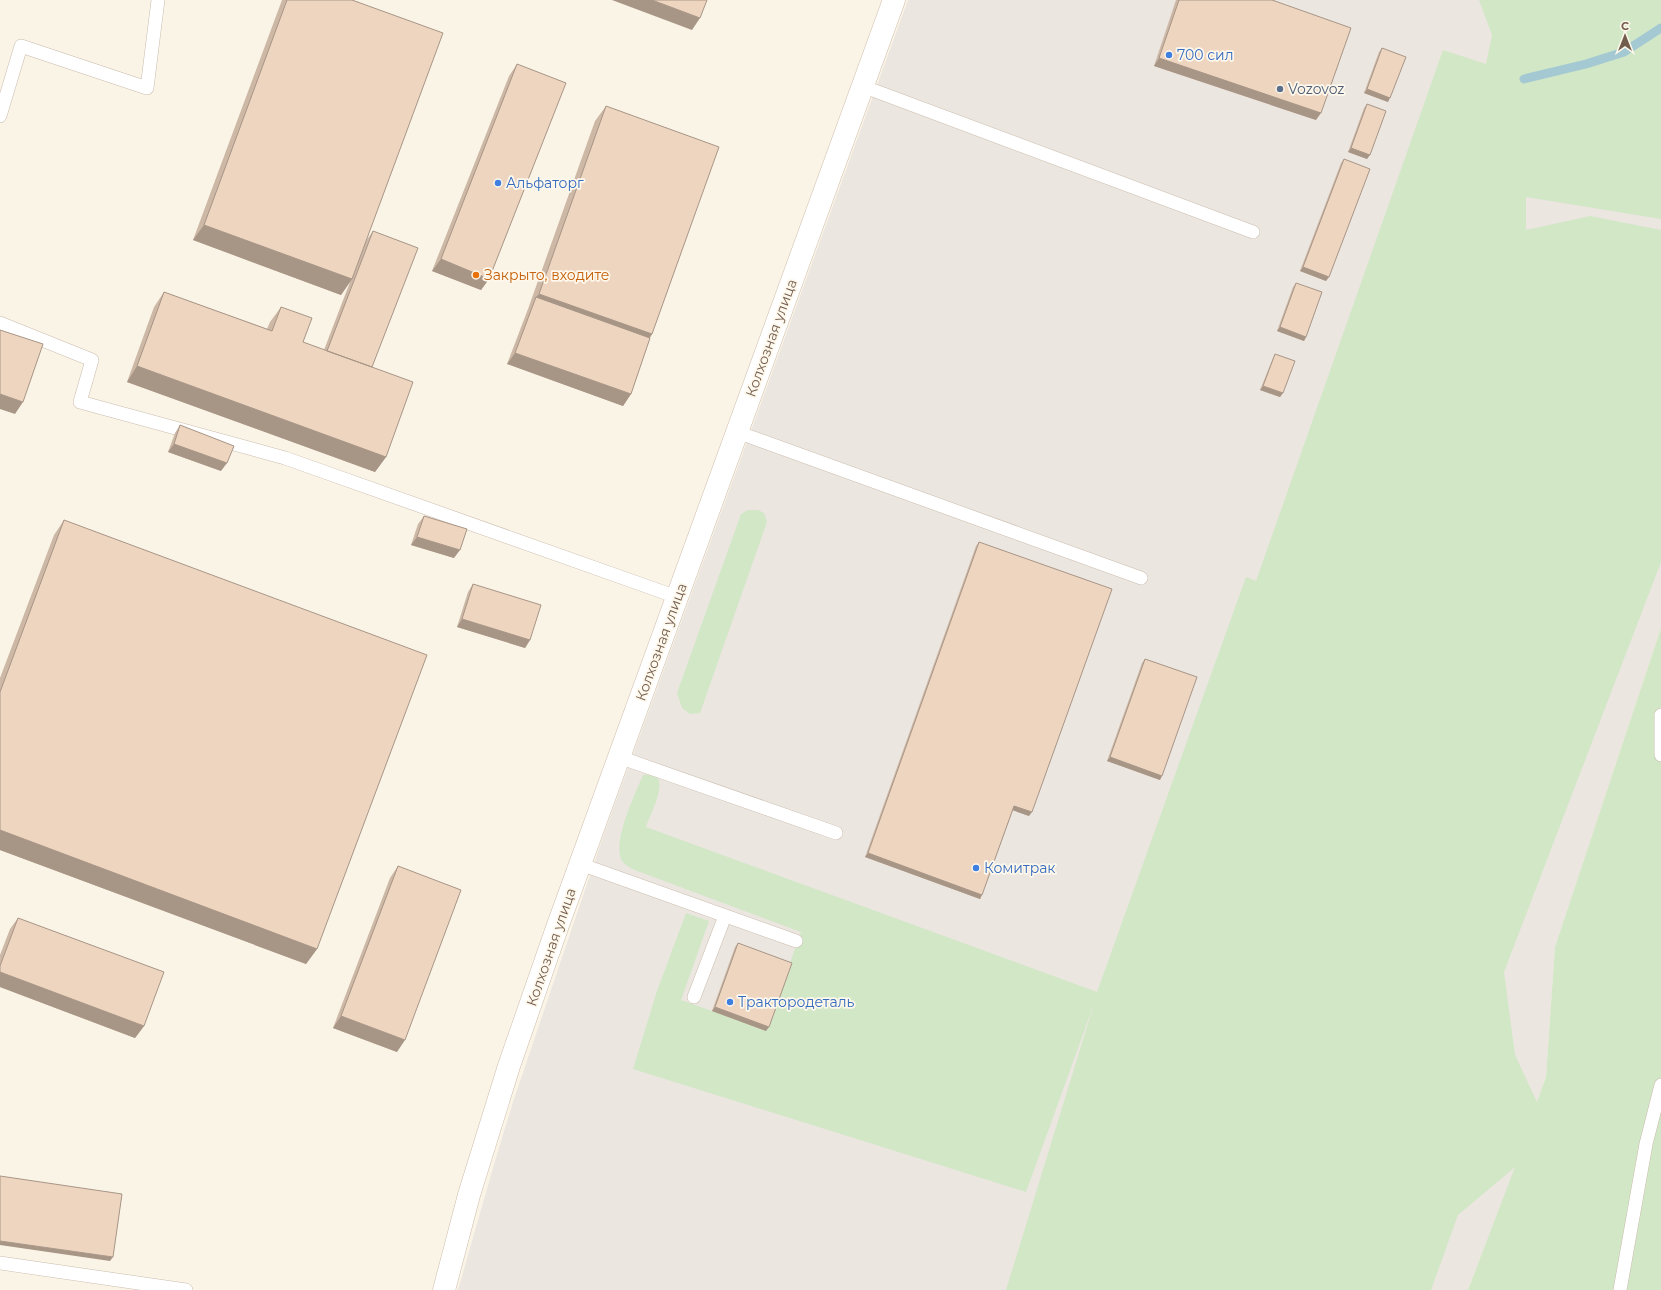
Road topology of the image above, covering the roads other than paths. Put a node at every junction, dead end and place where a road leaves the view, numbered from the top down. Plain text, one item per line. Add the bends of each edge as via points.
1 (158, 0) edge
2 (894, 0) edge
3 (862, 86) junction
4 (0, 116) edge
5 (1253, 232) dead end
6 (0, 323) edge
7 (737, 432) junction
8 (1142, 578) dead end
9 (677, 597) junction
10 (1661, 715) edge
11 (1661, 755) edge
12 (619, 758) junction
13 (836, 833) dead end
14 (580, 864) junction
15 (725, 916) junction
16 (796, 941) dead end
17 (694, 996) dead end
18 (1661, 1085) edge
19 (0, 1264) edge
20 (186, 1290) edge
21 (444, 1290) edge
22 (1620, 1290) edge

1 - 4 lane via 147,88 21,46
2 - 3 street, Колхозная улица
3 - 5 lane
3 - 7 street, Колхозная улица
6 - 9 lane via 92,360 80,402 285,458
7 - 8 lane
7 - 9 street, Колхозная улица
9 - 12 street, Колхозная улица
10 - 11 lane
12 - 13 lane
12 - 14 street, Колхозная улица
14 - 15 lane
14 - 21 street, Колхозная улица via 509,1066 468,1195
15 - 16 lane
15 - 17 lane
18 - 22 lane via 1646,1144
19 - 20 lane

